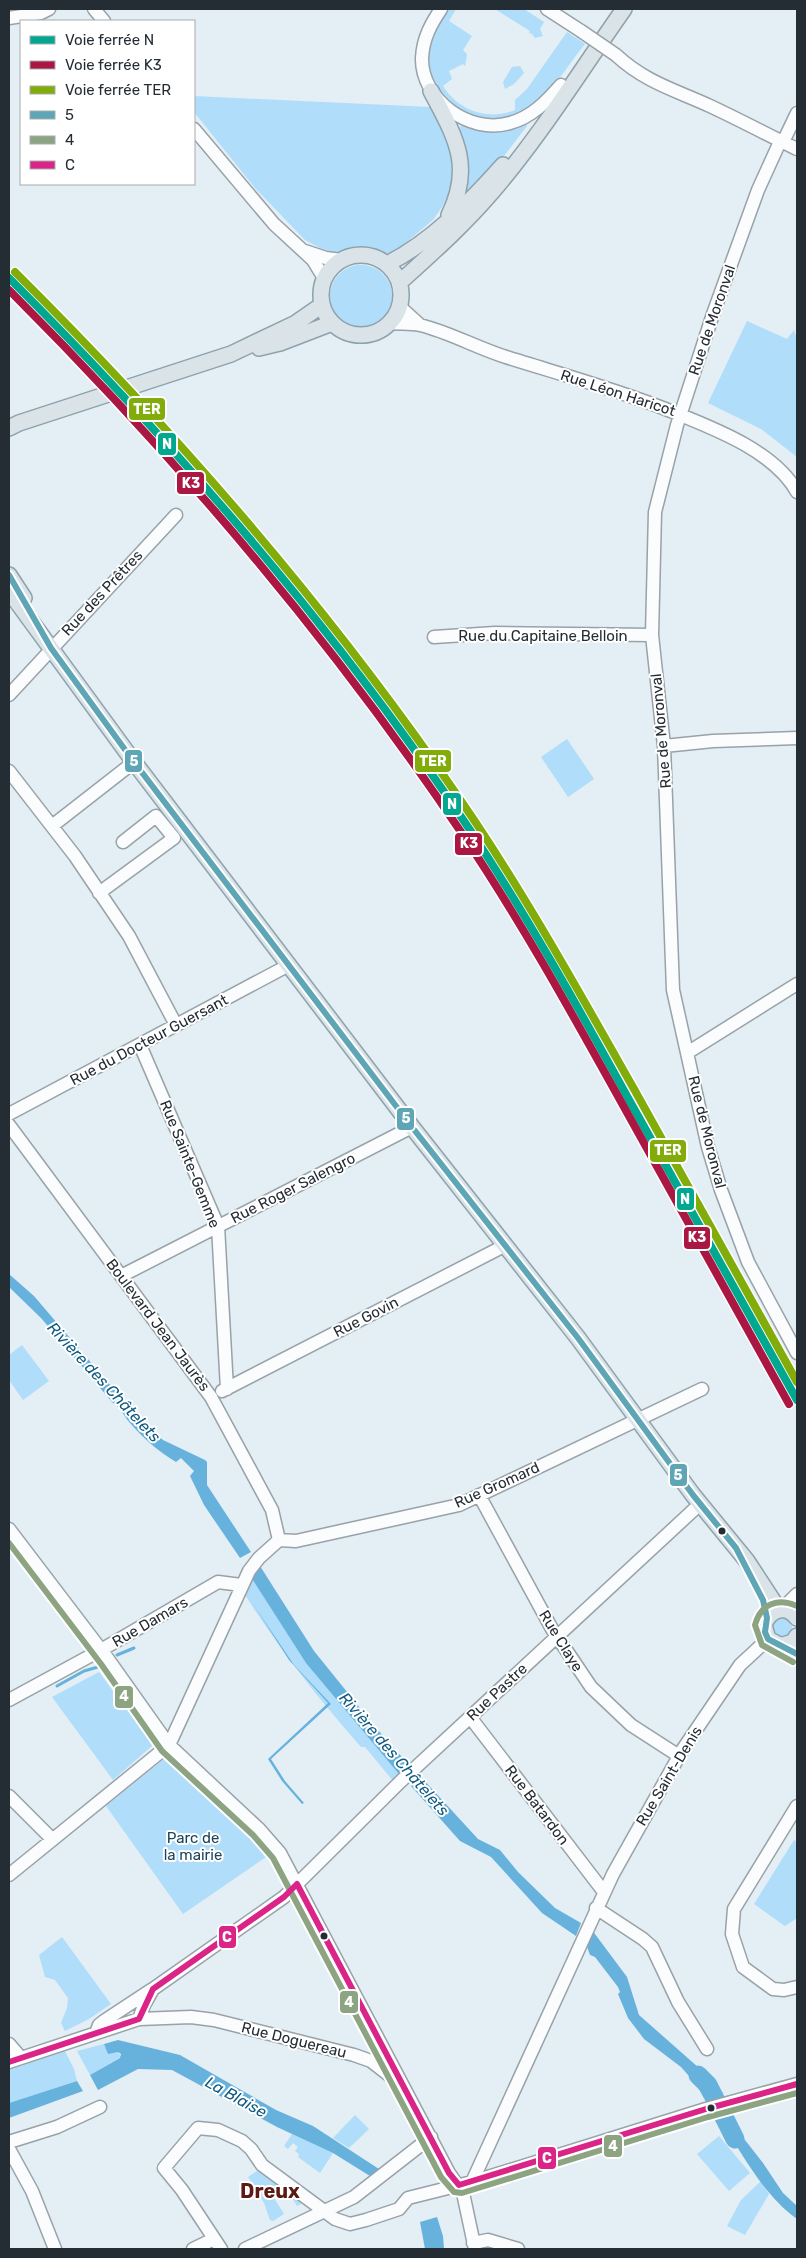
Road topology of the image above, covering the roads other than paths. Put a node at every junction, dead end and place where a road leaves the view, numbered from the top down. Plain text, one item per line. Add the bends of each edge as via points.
1 (49, 9) edge
2 (94, 9) edge
3 (442, 9) edge
4 (547, 9) edge
5 (615, 9) edge
6 (624, 9) edge
7 (9, 18) edge
8 (103, 20) edge
9 (562, 85) junction
10 (431, 90) junction
11 (797, 112) edge
12 (195, 130) edge
13 (782, 142) junction
14 (797, 149) edge
15 (441, 226) junction
16 (303, 250) junction
17 (342, 260) junction
18 (387, 264) junction
19 (324, 278) junction
20 (399, 283) junction
21 (322, 305) junction
22 (399, 306) junction
23 (332, 323) junction
24 (390, 323) junction
25 (420, 325) junction
26 (231, 354) junction
27 (681, 414) junction
28 (12, 425) edge
29 (795, 483) edge
30 (176, 515) dead end
31 (9, 575) edge
32 (9, 591) edge
33 (652, 635) junction
34 (434, 637) dead end
35 (51, 648) junction
36 (9, 695) edge
37 (797, 738) edge
38 (664, 746) junction
39 (134, 762) junction
40 (9, 771) edge
41 (52, 826) junction
42 (123, 842) dead end
43 (99, 894) junction
44 (289, 966) junction
45 (797, 984) edge
46 (176, 1026) junction
47 (140, 1045) junction
48 (687, 1053) junction
49 (9, 1114) edge
50 (9, 1125) edge
51 (412, 1127) junction
52 (218, 1226) junction
53 (504, 1246) junction
54 (121, 1276) junction
55 (797, 1353) edge
56 (227, 1389) junction
57 (702, 1389) dead end
58 (211, 1397) junction
59 (639, 1420) junction
60 (479, 1495) junction
61 (700, 1504) junction
62 (9, 1529) edge
63 (280, 1540) junction
64 (242, 1585) junction
65 (797, 1594) edge
66 (776, 1612) junction
67 (797, 1617) edge
68 (557, 1636) junction
69 (797, 1636) edge
70 (768, 1639) junction
71 (783, 1645) junction
72 (102, 1650) junction
73 (797, 1654) edge
74 (9, 1700) edge
75 (470, 1717) junction
76 (169, 1745) junction
77 (679, 1756) junction
78 (9, 1796) edge
79 (797, 1806) edge
80 (52, 1839) junction
81 (9, 1875) edge
82 (296, 1884) junction
83 (604, 1892) junction
84 (596, 1908) junction
85 (797, 1988) edge
86 (153, 1989) junction
87 (139, 2019) junction
88 (96, 2033) junction
89 (9, 2044) edge
90 (706, 2049) dead end
91 (15, 2060) edge
92 (797, 2084) edge
93 (403, 2087) junction
94 (100, 2107) dead end
95 (431, 2137) junction
96 (9, 2142) edge
97 (9, 2149) edge
98 (472, 2182) junction
99 (459, 2185) junction
100 (325, 2211) junction
101 (217, 2244) edge
102 (474, 2246) edge
103 (55, 2249) edge
104 (193, 2249) edge
105 (245, 2249) edge
106 (518, 2249) edge

1 - 7 street
2 - 8 street
3 - 10 street via 428,30 423,53 425,75
4 - 13 street, bridge via 616,55 731,109 761,132
5 - 9 main road
6 - 20 main road via 522,155 492,192
9 - 10 street via 528,115 510,123 494,125 477,123 458,115 442,104
9 - 15 main road via 502,166
10 - 15 main road via 456,138 461,160 458,190
11 - 13 street, Rue de Moronval
12 - 16 street via 274,224
13 - 14 street
13 - 27 street, Rue de Moronval via 758,190
15 - 18 main road via 402,257
16 - 17 street
16 - 19 street
17 - 18 main road via 365,255
17 - 19 main road
18 - 20 main road
19 - 21 main road
20 - 22 main road
21 - 23 main road
21 - 26 main road via 296,323
22 - 24 main road
22 - 25 street, Rue Léon Haricot
23 - 24 main road via 354,335 367,335
23 - 26 main road via 280,343
24 - 25 street, Rue Léon Haricot
25 - 27 street, Rue Léon Haricot via 502,356
26 - 28 main road
27 - 29 street, Rue Léon Haricot via 746,445
27 - 33 street, Rue de Moronval via 655,512
30 - 35 street, Rue des Prêtres
31 - 35 main road
32 - 35 main road
33 - 34 street, Rue du Capitaine Belloin via 495,633
33 - 38 street, Rue de Moronval
35 - 36 street, Rue des Prêtres
35 - 39 main road
37 - 38 street
38 - 48 street, Rue de Moronval via 674,990
39 - 41 street
39 - 44 main road
40 - 41 street
41 - 43 street
42 - 43 street via 156,816 174,838
43 - 46 street via 129,936
44 - 46 street, Rue du Docteur Guersant
44 - 51 main road
45 - 48 street
46 - 47 street, Rue du Docteur Guersant
47 - 49 street, Rue du Docteur Guersant
47 - 52 street, Rue Sainte-Gemme
48 - 55 street, Rue de Moronval via 721,1190 748,1262
50 - 54 street, Boulevard Jean Jaurès
51 - 52 street, Rue Roger Salengro
51 - 53 main road
52 - 54 street, Rue Roger Salengro
52 - 56 street, Rue Sainte-Gemme
53 - 56 street, Rue Govin
53 - 59 main road
54 - 58 street, Boulevard Jean Jaurès
56 - 58 street
57 - 59 street, Rue Gromard
58 - 63 street, Boulevard Jean Jaurès via 272,1510
59 - 60 street, Rue Gromard
59 - 61 main road
60 - 63 street, Rue Gromard via 459,1505 296,1541
60 - 68 street, Rue Claye
61 - 66 main road via 736,1548
61 - 68 street, Rue Pastre
62 - 72 street
63 - 64 street via 259,1558
64 - 72 street, Rue Damars via 218,1582
64 - 76 street
65 - 66 street
66 - 67 main road via 789,1611
66 - 70 main road via 765,1632
68 - 75 street, Rue Pastre
68 - 77 street, Rue Claye via 591,1688 631,1725
69 - 71 main road
70 - 71 main road
70 - 77 street, Rue Saint-Denis via 740,1665
71 - 73 main road
72 - 74 street, Rue Damars
72 - 76 street
75 - 82 street, Rue Pastre
75 - 83 street, Rue Batardon
76 - 80 street
76 - 82 street via 259,1829 280,1853
77 - 83 street, Rue Saint-Denis
78 - 80 street
79 - 85 street via 734,1909 732,1934 743,1967 773,1989
80 - 81 street
82 - 86 street, Rue Pastre via 284,1897
82 - 93 street
83 - 84 street, Rue Saint-Denis
84 - 90 street via 652,1947 678,2002
84 - 98 street, Rue Saint-Denis
86 - 87 street
86 - 88 street, Rue Pastre via 104,2021
87 - 88 street, Rue Doguereau
87 - 93 street, Rue Doguereau via 191,2017 214,2020 322,2046 371,2061
88 - 91 street, Rue Doguereau
89 - 91 street
92 - 98 street
93 - 95 street, Rue Doguereau
94 - 96 street via 57,2127
95 - 99 street, Rue Doguereau via 449,2173
95 - 100 street via 354,2197
97 - 103 street via 32,2191
98 - 99 street
99 - 100 street via 408,2198 399,2209 353,2223 338,2221
99 - 102 street, Rue Doguereau
100 - 101 street via 265,2167 242,2141 218,2130 196,2130 164,2168
100 - 105 street
101 - 104 street
102 - 106 street via 488,2240

